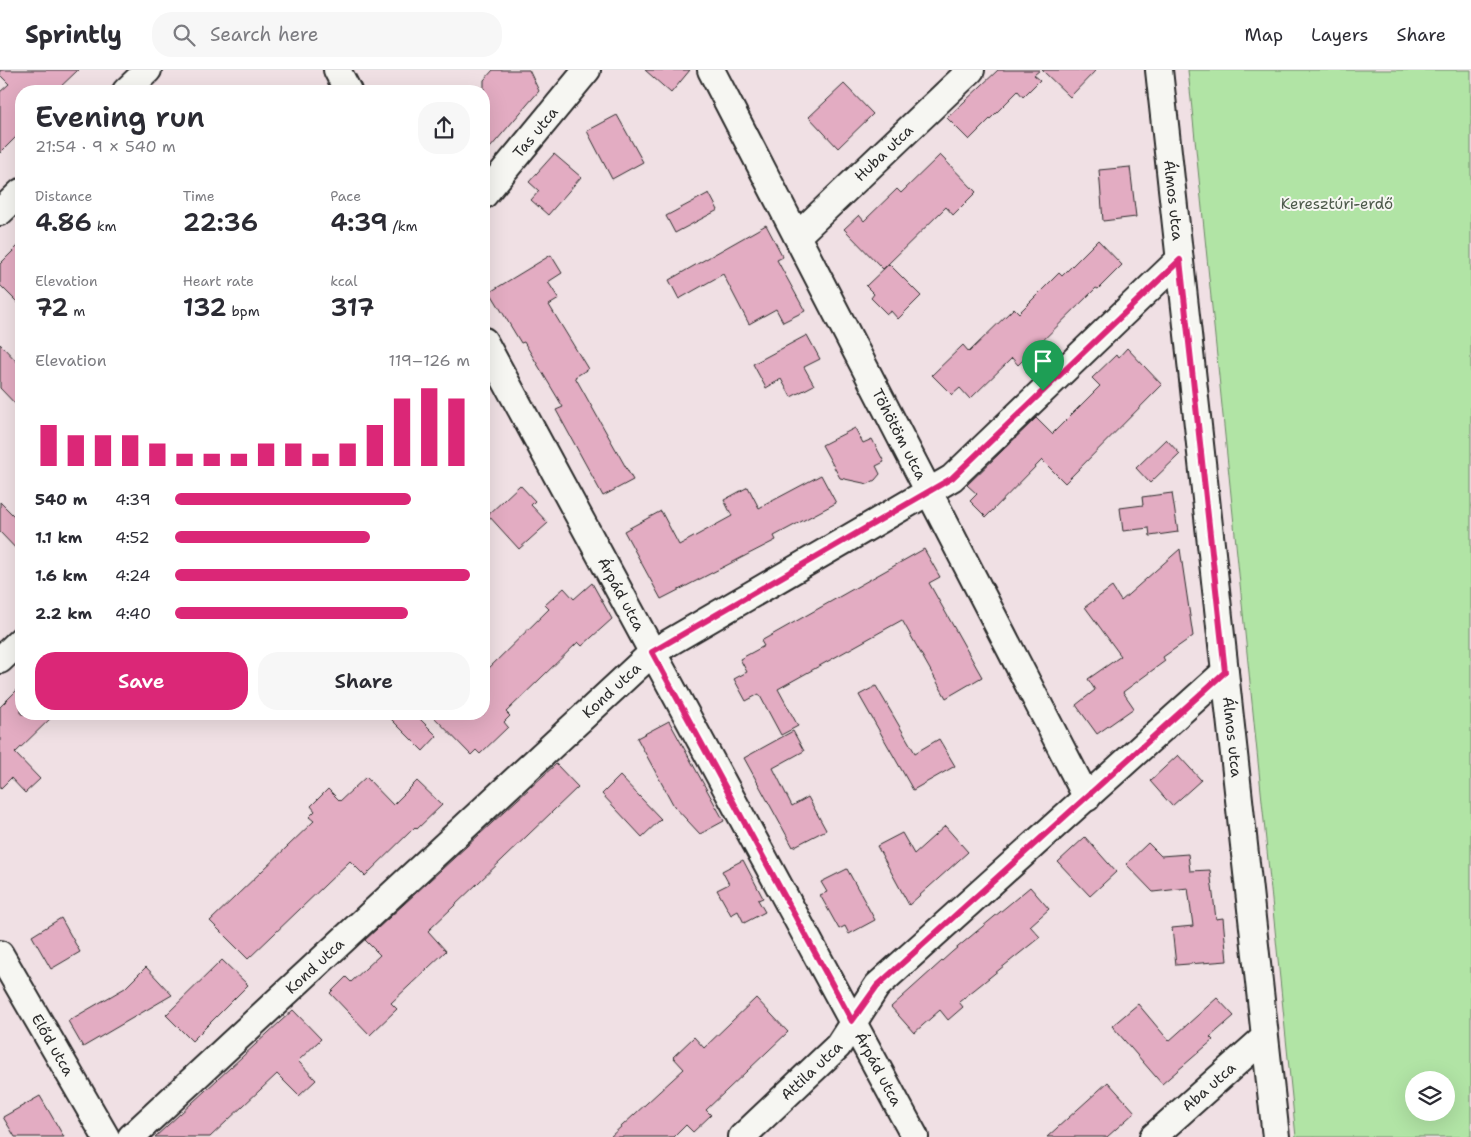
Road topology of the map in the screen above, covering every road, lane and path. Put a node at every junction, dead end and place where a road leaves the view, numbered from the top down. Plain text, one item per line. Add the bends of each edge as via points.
1 (148, 70) edge
2 (337, 70) edge
3 (587, 70) edge
4 (711, 70) edge
5 (971, 70) edge
6 (1159, 70) edge
7 (132, 85) edge
8 (345, 85) edge
9 (490, 187) edge
10 (15, 198) edge
11 (0, 212) edge
12 (797, 236) junction
13 (1180, 260) junction
14 (490, 352) edge
15 (929, 491) junction
16 (15, 646) edge
17 (652, 652) junction
18 (0, 660) edge
19 (1225, 672) junction
20 (1087, 798) junction
21 (0, 954) edge
22 (852, 1021) junction
23 (1264, 1038) junction
24 (106, 1137) edge
25 (131, 1137) edge
26 (742, 1137) edge
27 (915, 1137) edge
28 (1153, 1137) edge
29 (1276, 1137) edge

1 - 7 street
2 - 8 street
3 - 9 street, Tas utca
4 - 12 street, Töhötöm utca
5 - 12 street, Huba utca
6 - 13 street, Álmos utca
10 - 11 street
12 - 15 street, Töhötöm utca
13 - 15 street, Kond utca via 952,478
13 - 19 street, Álmos utca
14 - 17 street, Árpád utca
15 - 17 street, Kond utca
15 - 20 street, Töhötöm utca
16 - 18 street
17 - 22 street, Árpád utca
17 - 25 street, Kond utca
19 - 20 street, Attila utca
19 - 23 street, Álmos utca
20 - 22 street, Attila utca via 877,986
21 - 24 street, Előd utca
22 - 26 street, Attila utca via 838,1046
22 - 27 street, Árpád utca
23 - 28 street, Aba utca
23 - 29 street, Álmos utca

